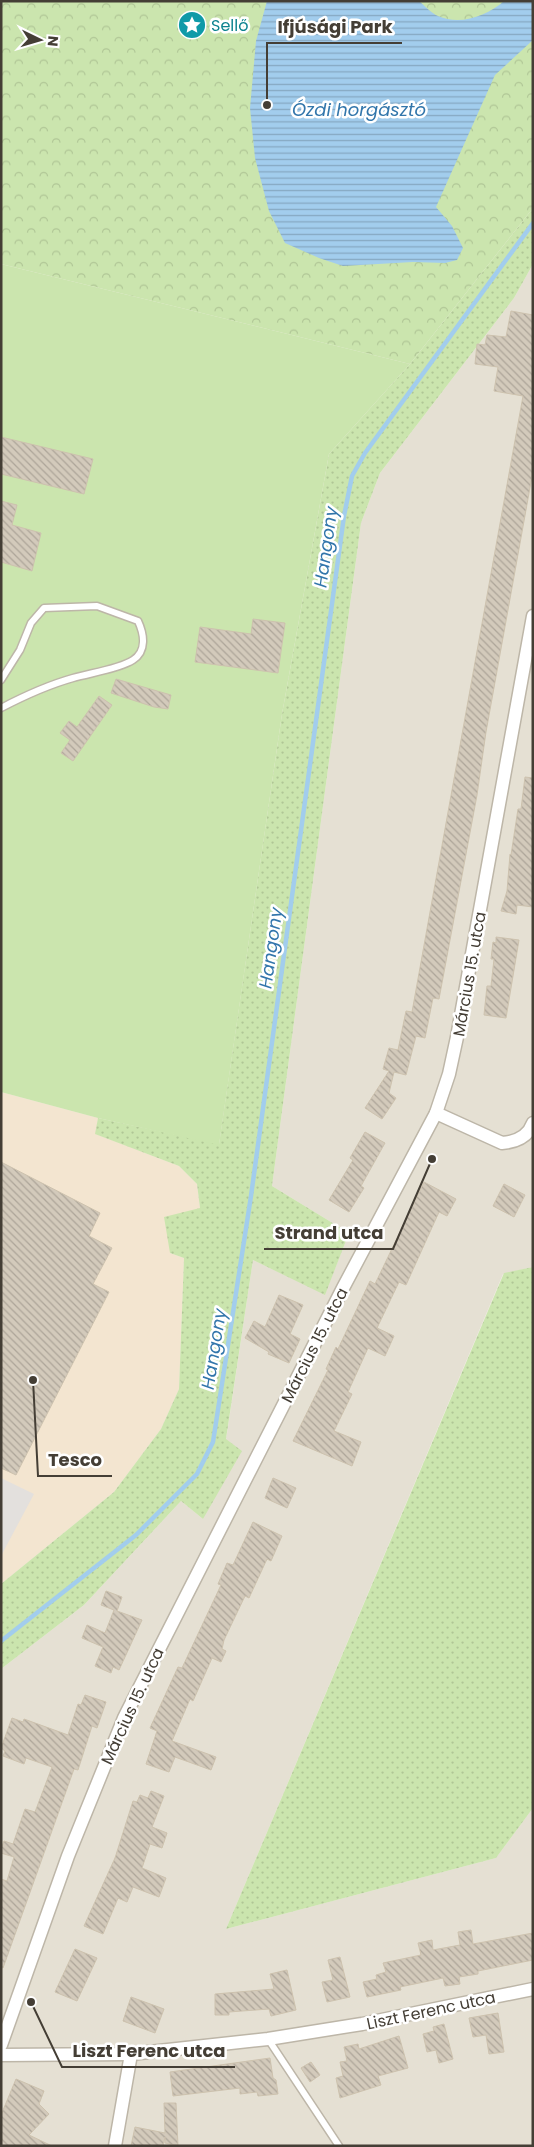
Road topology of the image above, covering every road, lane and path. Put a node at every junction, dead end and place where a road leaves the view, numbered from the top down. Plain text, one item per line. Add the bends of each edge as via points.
1 (533, 616) edge
2 (1, 680) edge
3 (1, 708) edge
4 (436, 1114) junction
5 (533, 1123) edge
6 (533, 1989) edge
7 (268, 2039) junction
8 (1, 2045) edge
9 (131, 2054) junction
10 (1, 2055) edge
11 (115, 2146) edge
12 (339, 2146) edge

1 - 4 street, Március 15. utca via 457,1037
2 - 3 lane via 20,650 31,623 44,608 96,606 138,622 144,634 142,648 134,660 71,679
4 - 5 street via 502,1143 524,1136
4 - 8 street, Március 15. utca via 343,1288 124,1718 68,1856
6 - 7 street, Liszt Ferenc utca via 362,2024
7 - 9 street, Liszt Ferenc utca
7 - 12 lane
9 - 10 street, Liszt Ferenc utca
9 - 11 street

